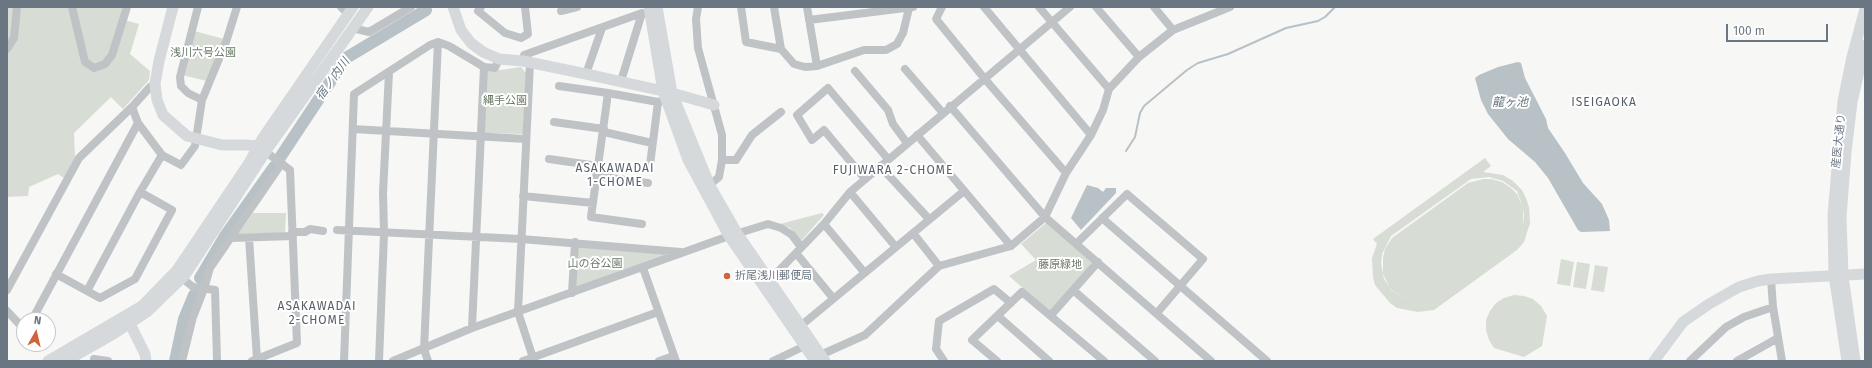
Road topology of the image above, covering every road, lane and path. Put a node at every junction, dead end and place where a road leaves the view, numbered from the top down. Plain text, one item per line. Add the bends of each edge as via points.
1 (17, 7) edge
2 (72, 7) edge
3 (127, 7) edge
4 (173, 7) edge
5 (198, 7) edge
6 (237, 7) edge
7 (368, 7) edge
8 (411, 7) edge
9 (453, 7) edge
10 (480, 7) edge
11 (525, 7) edge
12 (577, 7) edge
13 (657, 7) edge
14 (698, 7) edge
15 (741, 7) edge
16 (774, 7) edge
17 (807, 7) edge
18 (911, 7) edge
19 (942, 7) edge
20 (984, 7) edge
21 (1039, 7) edge
22 (1070, 7) edge
23 (1096, 7) edge
24 (1154, 7) edge
25 (1230, 7) edge
26 (347, 9) edge
27 (643, 9) edge
28 (1865, 9) edge
29 (1214, 10) edge
30 (561, 11) dead end
31 (809, 20) junction
32 (1052, 23) junction
33 (352, 28) junction
34 (602, 28) junction
35 (1173, 30) junction
36 (438, 42) junction
37 (1865, 45) edge
38 (7, 49) edge
39 (781, 49) junction
40 (1019, 50) junction
41 (1139, 57) junction
42 (499, 59) junction
43 (1863, 59) edge
44 (526, 62) junction
45 (817, 66) junction
46 (484, 67) junction
47 (905, 69) dead end
48 (855, 71) dead end
49 (389, 72) junction
50 (586, 74) junction
51 (984, 78) junction
52 (622, 81) junction
53 (156, 84) junction
54 (559, 86) dead end
55 (1109, 90) junction
56 (608, 93) junction
57 (665, 96) junction
58 (202, 100) junction
59 (714, 105) junction
60 (950, 106) junction
61 (132, 107) junction
62 (780, 112) dead end
63 (943, 113) junction
64 (554, 122) dead end
65 (138, 123) junction
66 (353, 129) junction
67 (604, 130) junction
68 (386, 131) junction
69 (434, 133) junction
70 (917, 135) junction
71 (481, 136) junction
72 (1091, 136) junction
73 (196, 139) junction
74 (525, 139) junction
75 (652, 143) junction
76 (907, 143) junction
77 (262, 149) junction
78 (162, 155) junction
79 (549, 159) dead end
80 (888, 159) junction
81 (722, 160) junction
82 (282, 163) junction
83 (650, 165) dead end
84 (598, 166) junction
85 (880, 166) junction
86 (1066, 173) junction
87 (596, 176) junction
88 (865, 179) junction
89 (648, 183) dead end
90 (706, 188) junction
91 (140, 192) junction
92 (850, 192) junction
93 (964, 192) junction
94 (522, 196) junction
95 (593, 203) junction
96 (1046, 217) junction
97 (1102, 218) junction
98 (929, 219) junction
99 (642, 224) dead end
100 (824, 224) junction
101 (337, 230) dead end
102 (323, 231) dead end
103 (349, 231) junction
104 (384, 233) junction
105 (913, 233) junction
106 (292, 234) junction
107 (428, 234) junction
108 (733, 235) junction
109 (476, 236) junction
110 (231, 238) junction
111 (249, 238) junction
112 (521, 239) junction
113 (574, 242) junction
114 (1077, 243) junction
115 (895, 246) junction
116 (1012, 246) junction
117 (799, 250) junction
118 (684, 253) junction
119 (1098, 262) junction
120 (939, 266) junction
121 (643, 268) junction
122 (864, 272) junction
123 (56, 274) junction
124 (1865, 274) edge
125 (1839, 276) junction
126 (182, 278) junction
127 (1771, 279) junction
128 (766, 284) junction
129 (1180, 286) junction
130 (204, 289) junction
131 (7, 290) edge
132 (1074, 290) junction
133 (87, 291) junction
134 (572, 293) junction
135 (833, 298) junction
136 (1011, 303) junction
137 (1773, 307) junction
138 (7, 311) edge
139 (36, 312) edge
140 (518, 312) junction
141 (658, 312) junction
142 (1156, 313) junction
143 (1051, 315) junction
144 (998, 316) junction
145 (128, 320) junction
146 (16, 321) edge
147 (472, 328) junction
148 (798, 328) junction
149 (1778, 338) junction
150 (808, 344) junction
151 (424, 349) junction
152 (675, 358) edge
153 (533, 359) edge
154 (819, 359) edge
155 (255, 360) edge
156 (1658, 360) edge
157 (48, 361) edge
158 (66, 361) edge
159 (94, 361) edge
160 (108, 361) edge
161 (146, 361) edge
162 (182, 361) edge
163 (217, 361) edge
164 (344, 361) edge
165 (379, 361) edge
166 (393, 361) edge
167 (428, 361) edge
168 (523, 361) edge
169 (659, 361) edge
170 (773, 361) edge
171 (944, 361) edge
172 (997, 361) edge
173 (1049, 361) edge
174 (1104, 361) edge
175 (1155, 361) edge
176 (1210, 361) edge
177 (1267, 361) edge
178 (1690, 361) edge
179 (1737, 361) edge
180 (1782, 361) edge
181 (1847, 361) edge
182 (1855, 361) edge

1 - 38 street via 14,38
2 - 3 street via 85,62 94,68 105,64 112,55
4 - 53 street via 159,61
5 - 58 street via 180,77 181,86
6 - 58 street via 226,42
7 - 33 street
8 - 33 street via 369,32
9 - 42 street via 461,30 471,43
10 - 11 street via 478,11 505,34 521,38 528,34
12 - 30 street
13 - 57 street
14 - 59 street via 698,48
15 - 39 street via 746,42
16 - 39 street
17 - 31 street
18 - 31 street
18 - 45 street via 897,44 886,50 864,50
19 - 51 street via 936,19
20 - 40 street
21 - 32 street
22 - 32 street
23 - 41 street
24 - 35 street
25 - 29 street
26 - 77 street
27 - 34 street
27 - 52 street
27 - 57 street
28 - 125 street, 産医大通り via 1852,57 1841,122 1833,215
29 - 35 street
31 - 45 street
32 - 40 street
32 - 55 street
33 - 77 street
34 - 44 street via 524,55
34 - 50 street
35 - 41 street
36 - 46 street
36 - 49 street
36 - 69 street
37 - 43 street, 産医大通り
39 - 45 street via 794,64 805,67
40 - 51 street
40 - 72 street
41 - 55 street
42 - 44 street
42 - 46 street via 495,68
43 - 125 street, 産医大通り via 1852,102 1846,152
44 - 50 street
44 - 74 street
46 - 71 street
47 - 63 street
48 - 76 street via 888,110 893,124
49 - 66 street via 354,94
49 - 68 street
50 - 52 street
51 - 60 street
51 - 86 street
52 - 57 street
53 - 61 street
53 - 73 street via 157,100 163,115 187,136
54 - 56 street
55 - 72 street
56 - 57 street
56 - 67 street
57 - 59 street
57 - 75 street
57 - 90 street
58 - 73 street
59 - 81 street via 722,135
60 - 63 street
60 - 96 street
61 - 65 street
61 - 131 street via 79,158
62 - 81 street via 752,135 736,160
63 - 70 street
64 - 67 street
65 - 78 street
65 - 123 street
66 - 68 street
66 - 103 street
67 - 75 street
67 - 84 street
68 - 69 street
68 - 104 street
69 - 71 street
69 - 107 street
70 - 76 street
70 - 93 street
71 - 74 street
71 - 109 street
72 - 86 street
73 - 77 street via 222,145
73 - 78 street via 195,146 181,165
74 - 94 street
75 - 83 street
76 - 80 street
77 - 82 street
77 - 126 street via 195,262
77 - 145 street via 244,169 177,270
78 - 91 street
79 - 84 street
80 - 85 street
80 - 88 street via 828,88 797,115 812,140 824,130
81 - 90 street via 719,177
82 - 106 street via 290,170
82 - 110 street
84 - 87 street
85 - 88 street
85 - 98 street
86 - 96 street
87 - 89 street
87 - 95 street
88 - 92 street
90 - 108 street
91 - 133 street
91 - 133 street via 172,210 135,279 100,298
92 - 100 street
92 - 115 street
93 - 98 street
93 - 116 street
94 - 95 street
94 - 112 street
95 - 99 street via 591,216
96 - 114 street
96 - 116 street
97 - 114 street
97 - 129 street
97 - 129 street via 1127,194 1203,259
98 - 105 street
100 - 117 street
100 - 122 street
101 - 103 street
102 - 106 street via 310,229
103 - 104 street
103 - 164 street
104 - 107 street
104 - 165 street
105 - 115 street
105 - 120 street
106 - 111 street
106 - 155 street via 297,343
107 - 109 street
107 - 151 street
108 - 117 street via 768,224 792,235
108 - 118 street
108 - 128 street
109 - 112 street
109 - 147 street
110 - 111 street
110 - 130 street via 210,268
111 - 155 street
112 - 113 street
112 - 140 street
113 - 118 street
113 - 134 street
114 - 119 street
115 - 122 street
116 - 120 street
117 - 128 street
117 - 135 street
118 - 121 street
119 - 132 street
119 - 142 street
120 - 154 street via 865,334
121 - 134 street
121 - 141 street
122 - 135 street
123 - 133 street
123 - 139 street
124 - 125 street
125 - 127 street
125 - 181 street
125 - 182 street
126 - 130 street via 193,287
126 - 145 street via 156,304
127 - 137 street
127 - 156 street via 1758,280 1739,287 1708,304 1683,322
128 - 148 street
129 - 142 street
129 - 177 street
130 - 162 street via 192,317
130 - 163 street via 215,290
132 - 143 street
132 - 175 street
134 - 140 street
135 - 148 street
136 - 143 street via 1022,292
136 - 144 street
136 - 171 street via 994,289 939,321 936,349
137 - 149 street
137 - 178 street via 1744,316 1726,327
138 - 146 street
140 - 147 street
140 - 153 street
141 - 152 street
141 - 153 street
142 - 176 street
143 - 174 street
144 - 172 street via 972,340
144 - 173 street
145 - 157 street
145 - 158 street
145 - 161 street
147 - 151 street
148 - 150 street
149 - 179 street
149 - 180 street
150 - 154 street
150 - 170 street
151 - 166 street
151 - 167 street
152 - 169 street
153 - 168 street
159 - 160 street

